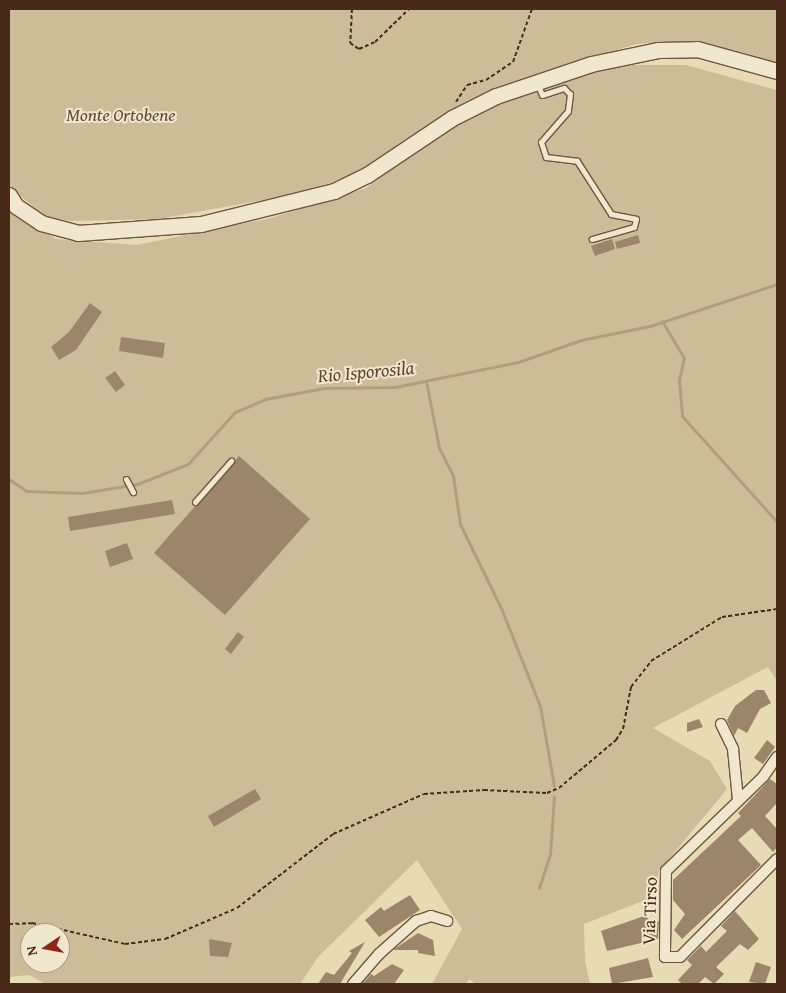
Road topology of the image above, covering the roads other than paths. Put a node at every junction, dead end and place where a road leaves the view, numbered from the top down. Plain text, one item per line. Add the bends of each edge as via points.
1 (777, 71) edge
2 (537, 82) junction
3 (9, 195) edge
4 (592, 239) dead end
5 (231, 461) dead end
6 (126, 479) dead end
7 (133, 492) dead end
8 (194, 502) dead end
9 (720, 724) dead end
10 (777, 759) edge
11 (738, 800) junction
12 (777, 859) edge
13 (447, 921) dead end
14 (353, 984) edge

1 - 2 main road via 697,49 658,50 590,64
2 - 3 main road via 496,96 452,118 353,183 269,210 201,224 78,233 41,223 16,206
2 - 4 lane via 542,96 564,88 570,94 568,111 541,142 546,157 577,160 611,214 636,220 634,226
5 - 8 lane
6 - 7 lane
9 - 11 street via 733,749
10 - 11 street, Via Tirso
11 - 12 street, Via Tirso via 666,871 665,957 680,957
13 - 14 street via 431,916 416,921 379,954

